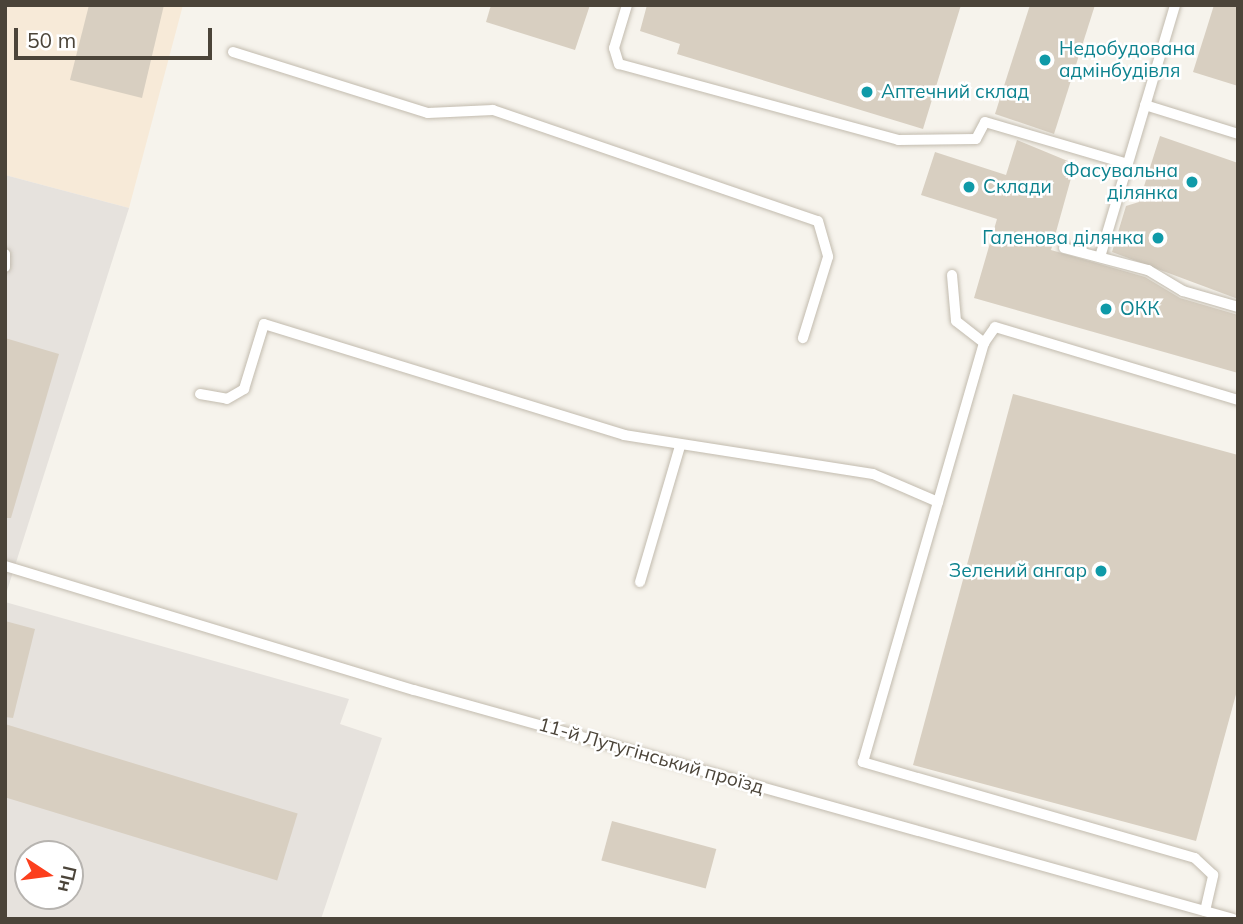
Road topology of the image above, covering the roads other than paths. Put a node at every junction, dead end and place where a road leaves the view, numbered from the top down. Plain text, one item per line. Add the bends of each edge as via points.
1 (627, 5) edge
2 (1175, 5) edge
3 (233, 52) dead end
4 (1145, 105) junction
5 (1238, 134) edge
6 (1128, 164) junction
7 (1064, 248) dead end
8 (5, 254) edge
9 (1100, 257) junction
10 (5, 267) edge
11 (951, 275) dead end
12 (1238, 307) edge
13 (803, 338) dead end
14 (984, 343) junction
15 (200, 394) dead end
16 (1238, 400) edge
17 (680, 446) junction
18 (938, 502) junction
19 (5, 566) edge
20 (640, 582) dead end
21 (1205, 911) junction
22 (1233, 919) edge

1 - 6 lane via 614,48 620,64 898,140 976,139 985,122
2 - 4 lane
3 - 13 lane via 428,113 493,110 818,221 828,257
4 - 5 lane
4 - 6 lane
6 - 9 lane
7 - 9 lane
8 - 10 lane
9 - 12 lane
11 - 14 lane via 956,321
14 - 16 lane via 995,327
14 - 18 lane
15 - 17 lane via 227,398 244,389 264,324 624,435
17 - 18 lane via 873,474
17 - 20 lane
18 - 21 lane via 863,762 1195,858 1213,875
19 - 21 lane, 11-й Лутугінський проїзд via 415,691
21 - 22 lane, 11-й Лутугінський проїзд

